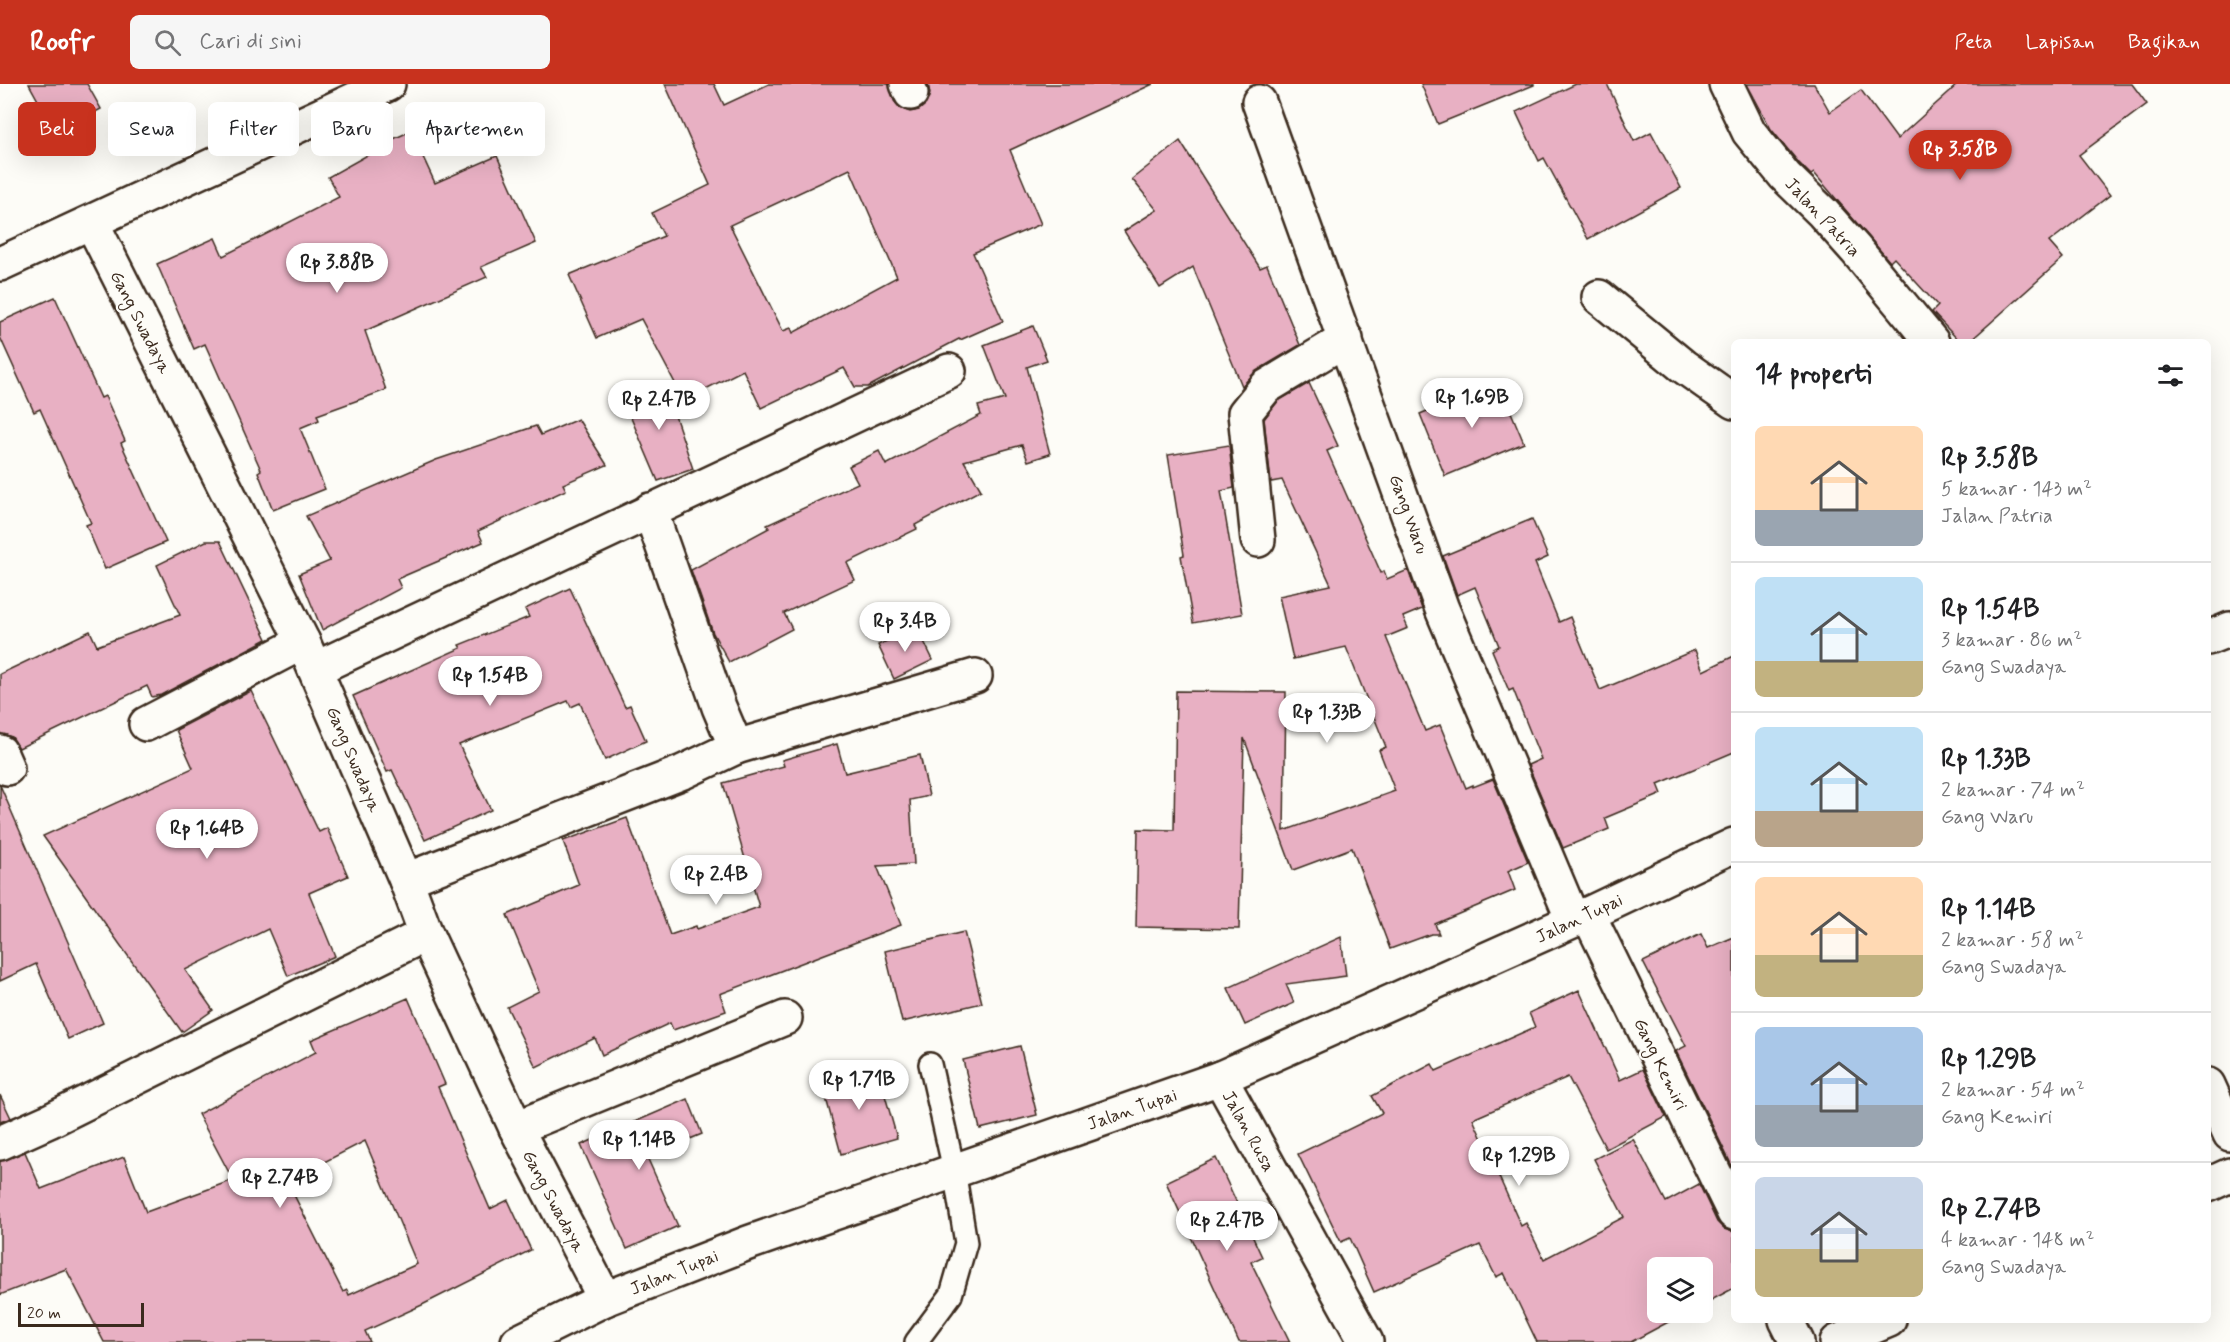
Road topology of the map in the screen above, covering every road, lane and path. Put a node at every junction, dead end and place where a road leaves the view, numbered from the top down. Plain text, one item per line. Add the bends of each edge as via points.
1 (388, 84) edge
2 (1726, 84) edge
3 (1259, 102) dead end
4 (92, 223) junction
5 (0, 264) edge
6 (1599, 297) dead end
7 (1346, 339) junction
8 (1930, 339) edge
9 (949, 371) dead end
10 (1731, 400) edge
11 (650, 510) junction
12 (1258, 540) dead end
13 (2230, 629) edge
14 (2211, 637) edge
15 (309, 656) junction
16 (975, 676) dead end
17 (146, 724) dead end
18 (736, 747) junction
19 (1731, 845) edge
20 (406, 880) junction
21 (1581, 917) junction
22 (426, 934) junction
23 (785, 1018) dead end
24 (930, 1064) dead end
25 (1220, 1078) junction
26 (2211, 1092) edge
27 (516, 1128) junction
28 (2230, 1134) edge
29 (0, 1143) edge
30 (954, 1170) junction
31 (2230, 1175) edge
32 (2211, 1184) edge
33 (1731, 1207) edge
34 (605, 1299) junction
35 (1788, 1323) edge
36 (1882, 1323) edge
37 (518, 1342) edge
38 (916, 1342) edge
39 (1366, 1342) edge
40 (1797, 1342) edge
41 (1837, 1342) edge

1 - 4 street
2 - 8 street, Jalan Patria via 1749,132 1856,250
3 - 7 street, Gang Waru
4 - 5 street
4 - 15 street, Gang Swadaya
6 - 10 street
7 - 12 street via 1266,387 1245,413
7 - 21 street, Gang Waru via 1442,609
9 - 11 street
11 - 15 street
11 - 18 street
13 - 14 street
15 - 17 street
15 - 20 street, Gang Swadaya
16 - 18 street
18 - 20 street via 683,772
19 - 21 street, Jalan Tupai
20 - 22 street, Gang Swadaya
21 - 25 street, Jalan Tupai
21 - 33 street, Gang Kemiri
22 - 27 street, Gang Swadaya
22 - 29 street
23 - 27 street
24 - 30 lane
25 - 30 street, Jalan Tupai
25 - 39 street, Jalan Rusa
26 - 28 street
27 - 34 street, Gang Swadaya
30 - 34 street, Jalan Tupai
30 - 38 lane via 966,1243 951,1295
31 - 32 street
34 - 37 street, Jalan Tupai
35 - 40 street
36 - 41 street

